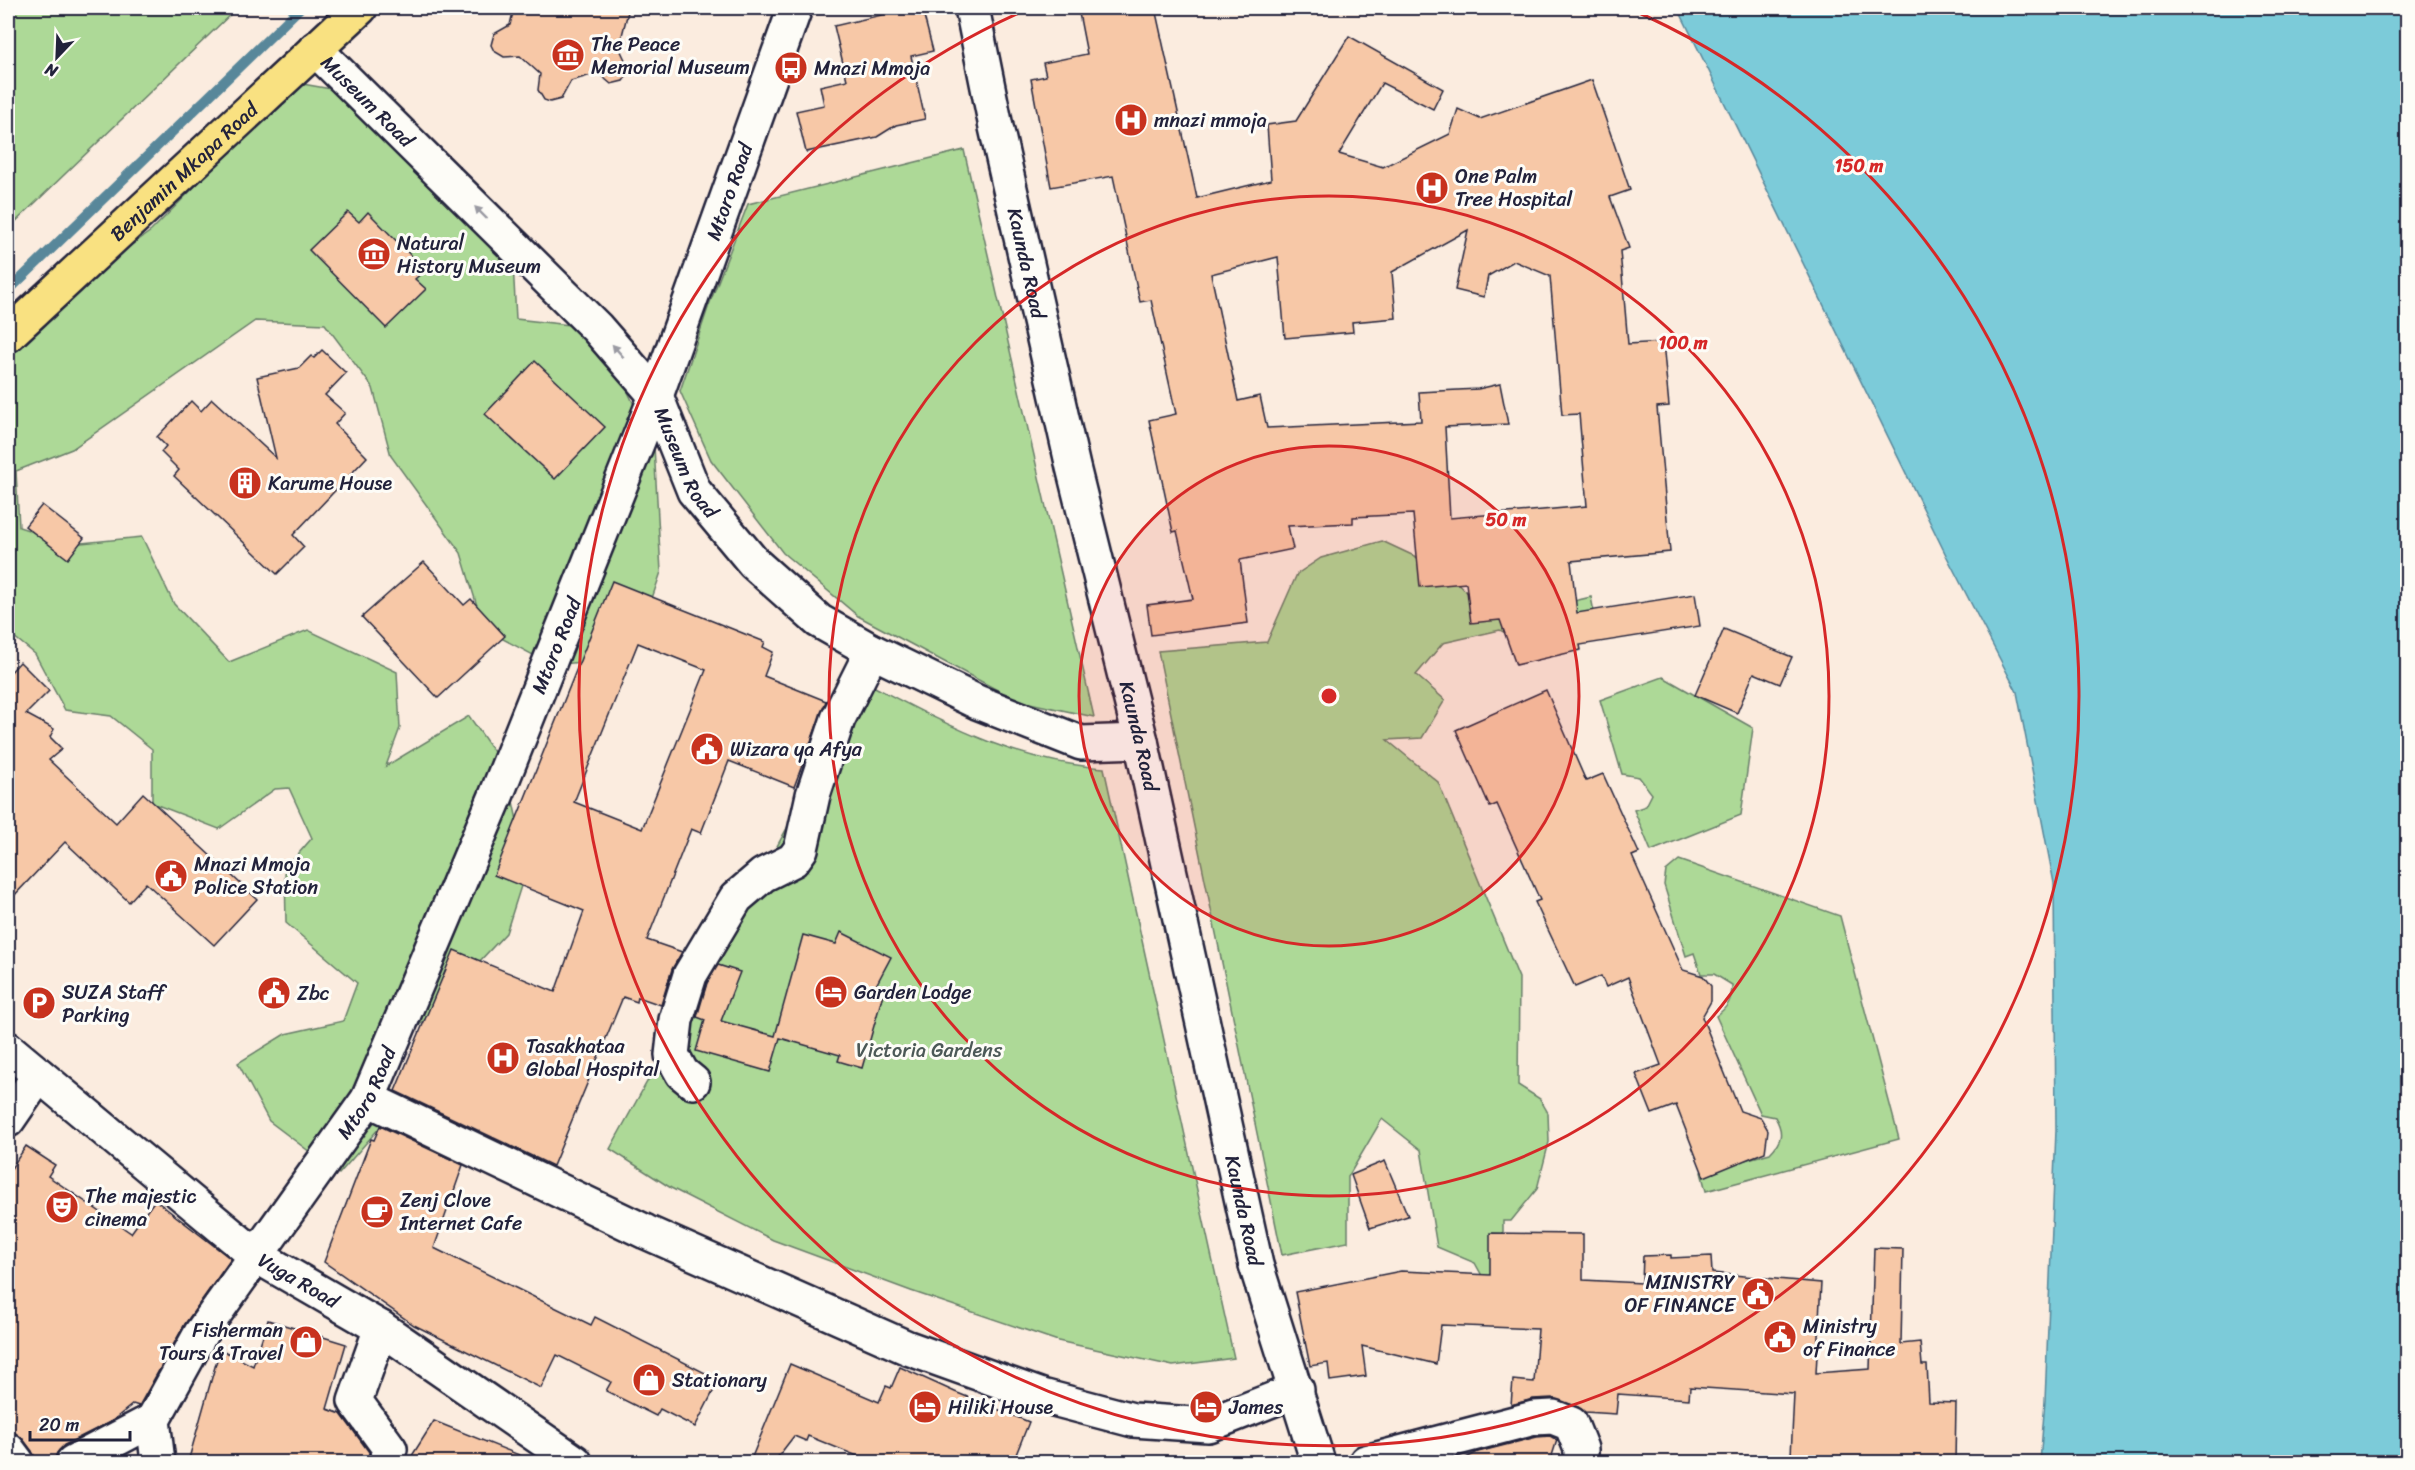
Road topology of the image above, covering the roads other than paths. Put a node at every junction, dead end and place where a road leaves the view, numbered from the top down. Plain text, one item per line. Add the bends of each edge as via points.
1 (360, 8) edge
2 (795, 8) edge
3 (972, 8) edge
4 (315, 48) junction
5 (8, 335) edge
6 (656, 396) junction
7 (872, 651) junction
8 (1141, 741) junction
9 (8, 1049) edge
10 (39, 1075) junction
11 (693, 1082) dead end
12 (368, 1099) junction
13 (8, 1120) edge
14 (255, 1255) junction
15 (381, 1328) junction
16 (1297, 1390) junction
17 (153, 1420) junction
18 (8, 1450) edge
19 (17, 1462) edge
20 (73, 1462) edge
21 (158, 1462) edge
22 (386, 1462) edge
23 (575, 1462) edge
24 (1318, 1462) edge
25 (1366, 1462) edge
26 (1581, 1462) edge

1 - 4 main road, Benjamin Mkapa Road
2 - 6 street, Mtoro Road
3 - 8 street, Kaunda Road via 1073,467
4 - 5 main road, Benjamin Mkapa Road
6 -> 4 street, Museum Road via 597,328
6 - 7 street, Museum Road via 694,491 754,563 819,621
6 - 12 street, Mtoro Road
7 - 8 street, Museum Road via 977,702 1081,743
7 - 11 street via 838,719 813,795 801,849 793,860 763,874 736,898 690,975 676,1020 672,1055 682,1073
8 - 16 street, Kaunda Road via 1256,1265
9 - 10 street, Vuga Road
10 - 13 street
10 - 14 street, Vuga Road
12 - 14 street, Mtoro Road
12 - 16 street via 646,1232 886,1338 1042,1396 1133,1420 1208,1425
14 - 15 street, Vuga Road
14 - 17 street, Mtoro Road via 201,1333
15 - 22 street via 355,1401 390,1449
15 - 23 street, Vuga Road
16 - 24 street, Kaunda Road
17 - 20 street
17 - 21 street
18 - 19 street
25 - 26 street via 1534,1418 1553,1417 1571,1424 1581,1449

